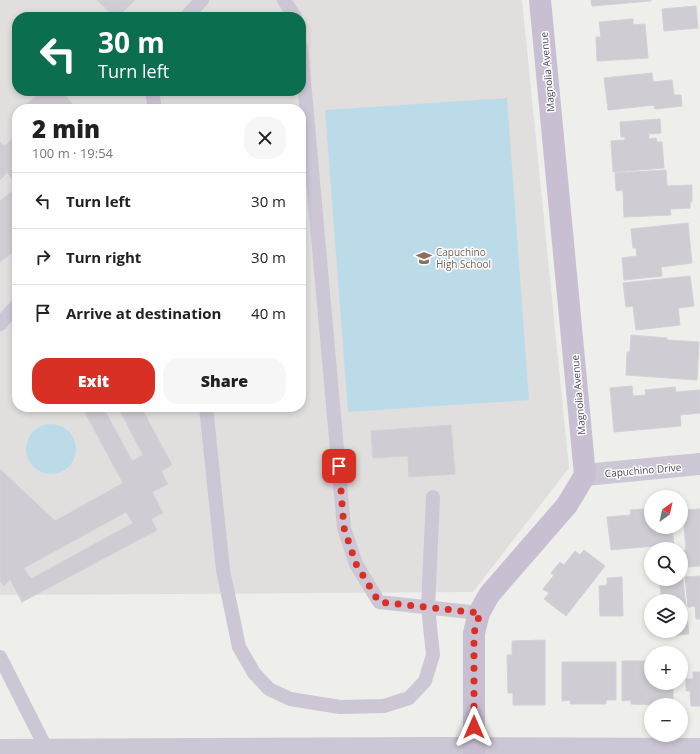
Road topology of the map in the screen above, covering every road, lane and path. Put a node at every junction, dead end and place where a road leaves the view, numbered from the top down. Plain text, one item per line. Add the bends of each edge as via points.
1 (202, 0) edge
2 (284, 0) edge
3 (540, 0) edge
4 (191, 12) edge
5 (292, 12) edge
6 (305, 96) edge
7 (12, 311) edge
8 (0, 324) edge
9 (207, 412) edge
10 (700, 464) edge
11 (586, 475) junction
12 (433, 497) dead end
13 (428, 607) junction
14 (480, 613) junction
15 (2, 664) edge
16 (700, 749) edge
17 (0, 750) edge
18 (47, 750) junction
19 (474, 751) edge

1 - 4 lane
2 - 5 lane
3 - 11 main road, Magnolia Avenue
6 - 13 lane via 344,528 356,564 379,602
7 - 8 lane
9 - 13 lane via 223,570 239,647 254,673 269,689 290,699 340,707 384,706 409,698 425,681 433,655
10 - 11 street, Capuchino Drive
11 - 14 main road via 567,505 489,595
12 - 13 lane
13 - 14 lane
14 - 19 main road via 474,633
15 - 18 lane
16 - 19 street
17 - 18 street
18 - 19 street

